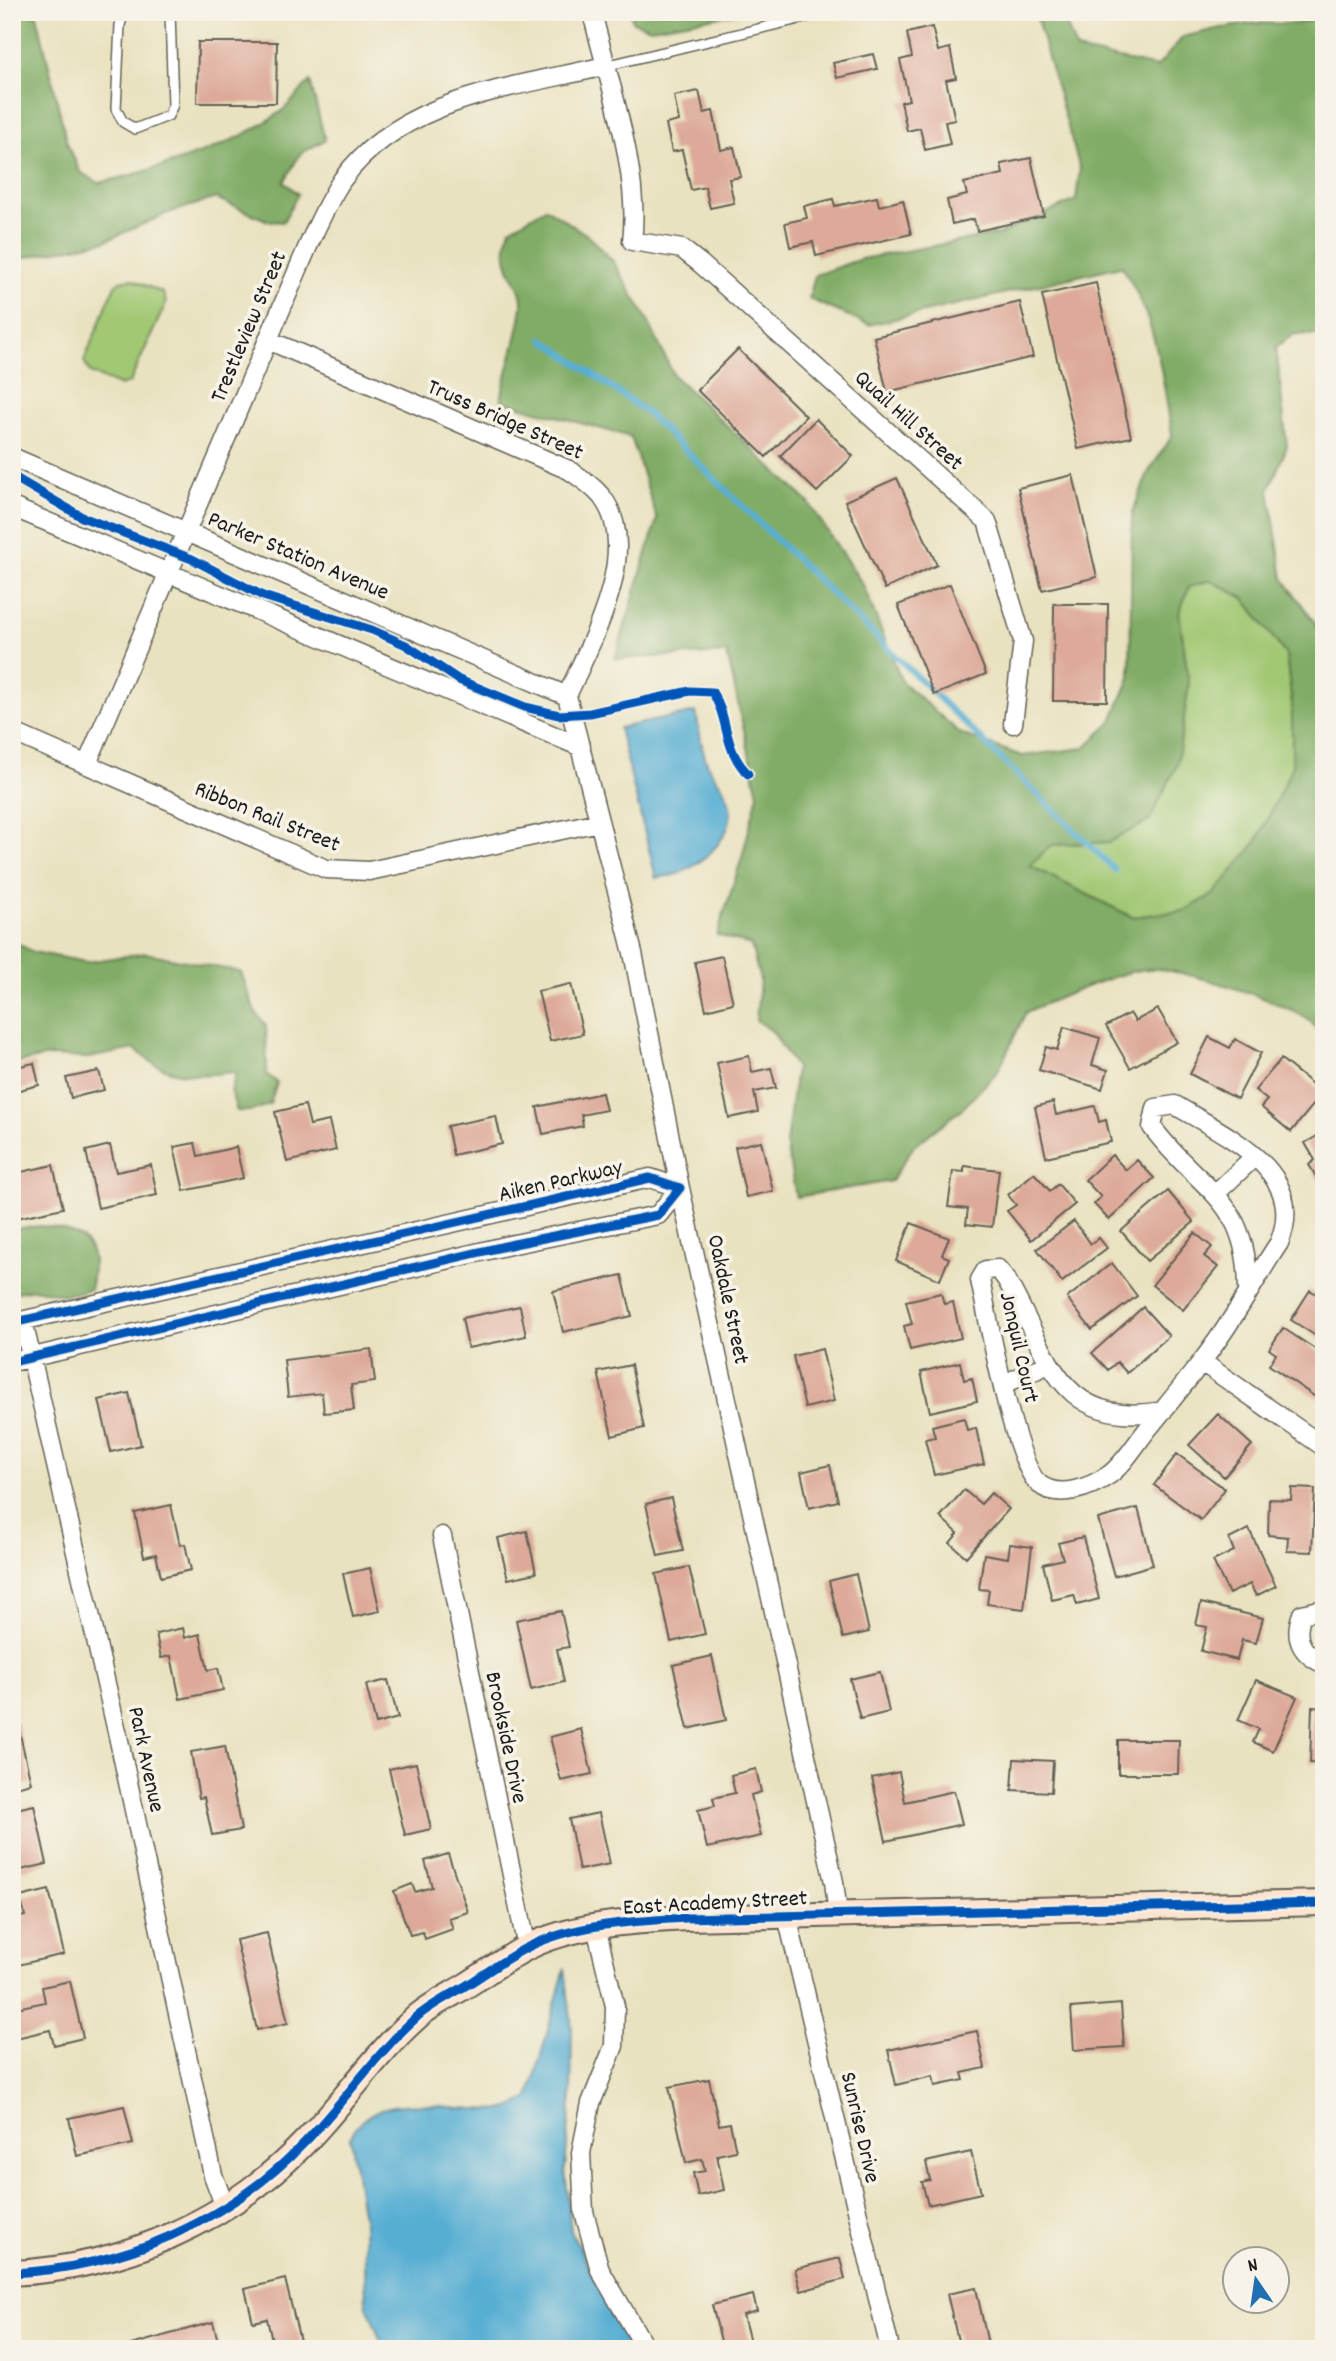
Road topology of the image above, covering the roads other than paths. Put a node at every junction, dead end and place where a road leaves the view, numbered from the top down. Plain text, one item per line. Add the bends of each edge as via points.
1 (124, 12) edge
2 (170, 12) edge
3 (592, 12) edge
4 (828, 12) edge
5 (605, 66) junction
6 (268, 340) junction
7 (12, 457) edge
8 (12, 507) edge
9 (186, 531) junction
10 (168, 573) junction
11 (567, 696) junction
12 (1013, 724) dead end
13 (12, 732) edge
14 (581, 747) junction
15 (87, 764) junction
16 (599, 822) junction
17 (1254, 1158) junction
18 (680, 1188) junction
19 (1215, 1194) junction
20 (1248, 1289) junction
21 (18, 1322) edge
22 (32, 1357) junction
23 (12, 1362) edge
24 (1202, 1362) junction
25 (1049, 1364) junction
26 (1004, 1384) junction
27 (1163, 1411) junction
28 (1324, 1447) edge
29 (442, 1536) dead end
30 (1324, 1609) edge
31 (1324, 1664) edge
32 (1324, 1903) edge
33 (838, 1914) junction
34 (787, 1916) junction
35 (596, 1927) junction
36 (527, 1948) junction
37 (225, 2207) junction
38 (12, 2273) edge
39 (646, 2349) edge
40 (890, 2349) edge

1 - 2 lane via 116,109 123,122 135,129 168,116 173,105
3 - 5 street
4 - 5 lane
5 - 6 street, Trestleview Street via 441,106 383,140 343,179 324,210
5 - 12 street, Quail Hill Street via 629,169 632,242 682,249 987,521 1023,641
6 - 9 street, Trestleview Street
6 - 11 street, Truss Bridge Street via 569,470 602,498 617,531 617,563
7 - 9 street, Parker Station Avenue
8 - 10 street
9 - 10 street, Trestleview Street
9 - 11 street, Parker Station Avenue
10 - 14 street
10 - 15 street, Trestleview Street
11 - 14 street, Oakdale Street
13 - 15 street, Ribbon Rail Street
14 - 16 street, Oakdale Street
15 - 16 street, Ribbon Rail Street via 302,860 349,872
16 - 18 street, Oakdale Street via 633,953
17 - 19 street
17 - 19 street, Jonquil Court via 1175,1105 1156,1108 1152,1127
17 - 20 street, Jonquil Court via 1275,1174 1288,1209 1279,1243
18 - 21 street, Aiken Parkway via 650,1178
18 - 22 street via 658,1215 514,1244
18 - 33 street, Oakdale Street
19 - 20 street via 1242,1235
20 - 24 street, Jonquil Court
21 - 22 street, Park Avenue
22 - 23 street
22 - 37 street, Park Avenue via 213,2175
24 - 27 street, Jonquil Court
24 - 28 street
25 - 26 street
25 - 26 street, Jonquil Court via 1006,1279 998,1269 986,1270 980,1280
25 - 27 street, Jonquil Court via 1083,1403 1108,1413
26 - 27 street, Jonquil Court via 1029,1472 1040,1485 1053,1490 1069,1492 1093,1485 1111,1473
29 - 36 street, Brookside Drive
30 - 31 street via 1301,1614 1296,1630 1300,1646
32 - 33 street, East Academy Street
33 - 34 street, East Academy Street
34 - 35 street, East Academy Street via 662,1919
34 - 40 street, Sunrise Drive
35 - 36 street, East Academy Street
35 - 39 street via 615,2006 614,2046 591,2103 581,2153 584,2211 600,2270
36 - 37 street, East Academy Street via 420,2015 305,2142
37 - 38 street, East Academy Street via 137,2249 101,2260

